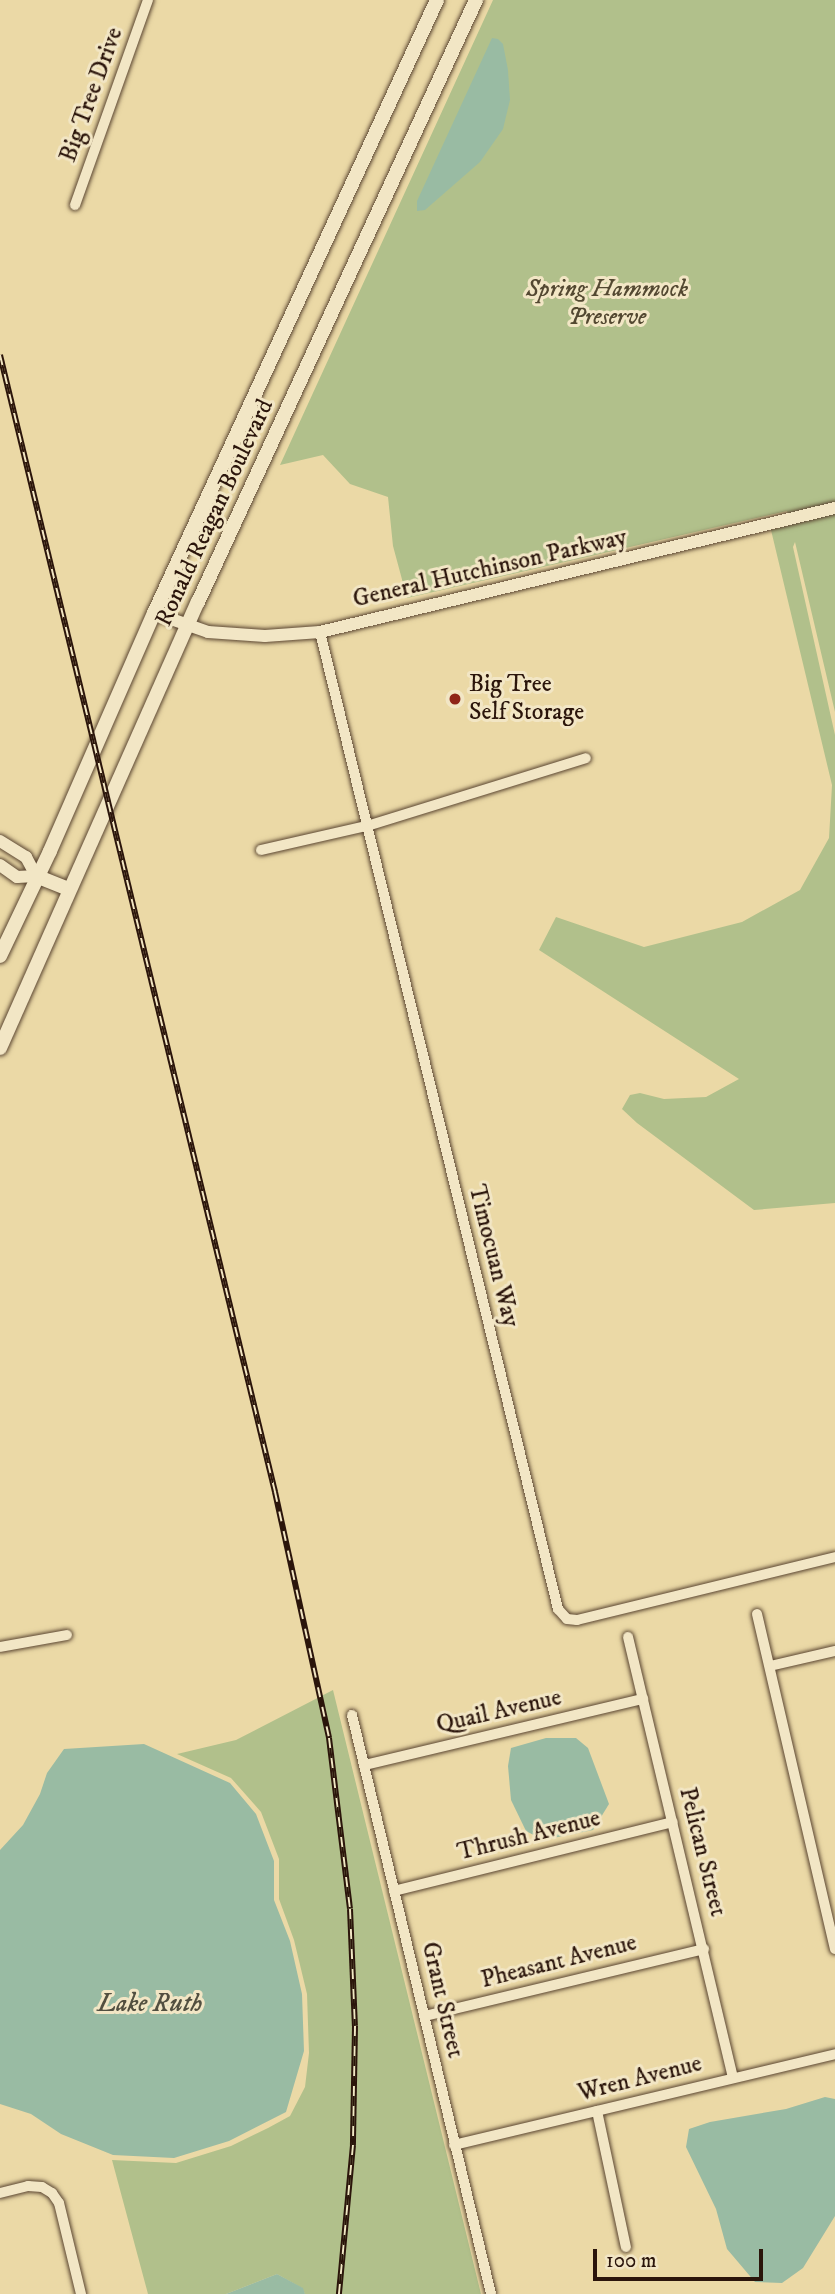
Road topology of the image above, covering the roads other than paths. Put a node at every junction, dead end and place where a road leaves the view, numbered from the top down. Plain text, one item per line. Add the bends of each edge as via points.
1 (148, 0) edge
2 (437, 0) edge
3 (476, 0) edge
4 (75, 205) dead end
5 (835, 508) edge
6 (154, 612) junction
7 (189, 625) junction
8 (320, 632) junction
9 (586, 758) dead end
10 (367, 826) junction
11 (0, 841) edge
12 (261, 850) dead end
13 (0, 865) edge
14 (36, 876) junction
15 (69, 889) junction
16 (0, 956) edge
17 (0, 1048) edge
18 (835, 1557) edge
19 (757, 1614) dead end
20 (67, 1635) dead end
21 (628, 1637) dead end
22 (0, 1647) edge
23 (835, 1651) edge
24 (770, 1666) junction
25 (643, 1699) junction
26 (352, 1715) dead end
27 (365, 1765) junction
28 (673, 1822) junction
29 (394, 1891) junction
30 (704, 1949) junction
31 (835, 1949) edge
32 (425, 2016) junction
33 (835, 2054) edge
34 (733, 2077) junction
35 (597, 2111) junction
36 (454, 2145) junction
37 (0, 2193) edge
38 (626, 2247) dead end
39 (81, 2294) edge
40 (491, 2294) edge

1 - 4 street, Big Tree Drive
2 - 6 main road, Ronald Reagan Boulevard
3 - 7 main road, Ronald Reagan Boulevard
5 - 8 street, General Hutchinson Parkway
6 - 7 street, General Hutchinson Parkway
6 - 14 main road, Ronald Reagan Boulevard
7 - 8 street, General Hutchinson Parkway via 208,632 265,636
7 - 15 main road, Ronald Reagan Boulevard
8 - 10 street, Timocuan Way
9 - 10 street
10 - 12 street
10 - 18 street, Timocuan Way via 558,1609 566,1619 577,1620
11 - 14 street via 26,857
13 - 14 street via 17,877
14 - 15 main road
14 - 16 main road, Ronald Reagan Boulevard
15 - 17 main road, Ronald Reagan Boulevard
19 - 24 street
20 - 22 street
21 - 25 street, Pelican Street
23 - 24 street
24 - 31 street
25 - 27 street, Quail Avenue
25 - 28 street, Pelican Street
26 - 27 street, Grant Street
27 - 29 street, Grant Street
28 - 29 street, Thrush Avenue
28 - 30 street, Pelican Street
29 - 32 street, Grant Street
30 - 32 street, Pheasant Avenue
30 - 34 street, Pelican Street
32 - 36 street, Grant Street
33 - 34 street, Wren Avenue
34 - 35 street, Wren Avenue
35 - 36 street, Wren Avenue
35 - 38 street
36 - 40 street, Grant Street
37 - 39 street via 28,2186 52,2193 59,2203

